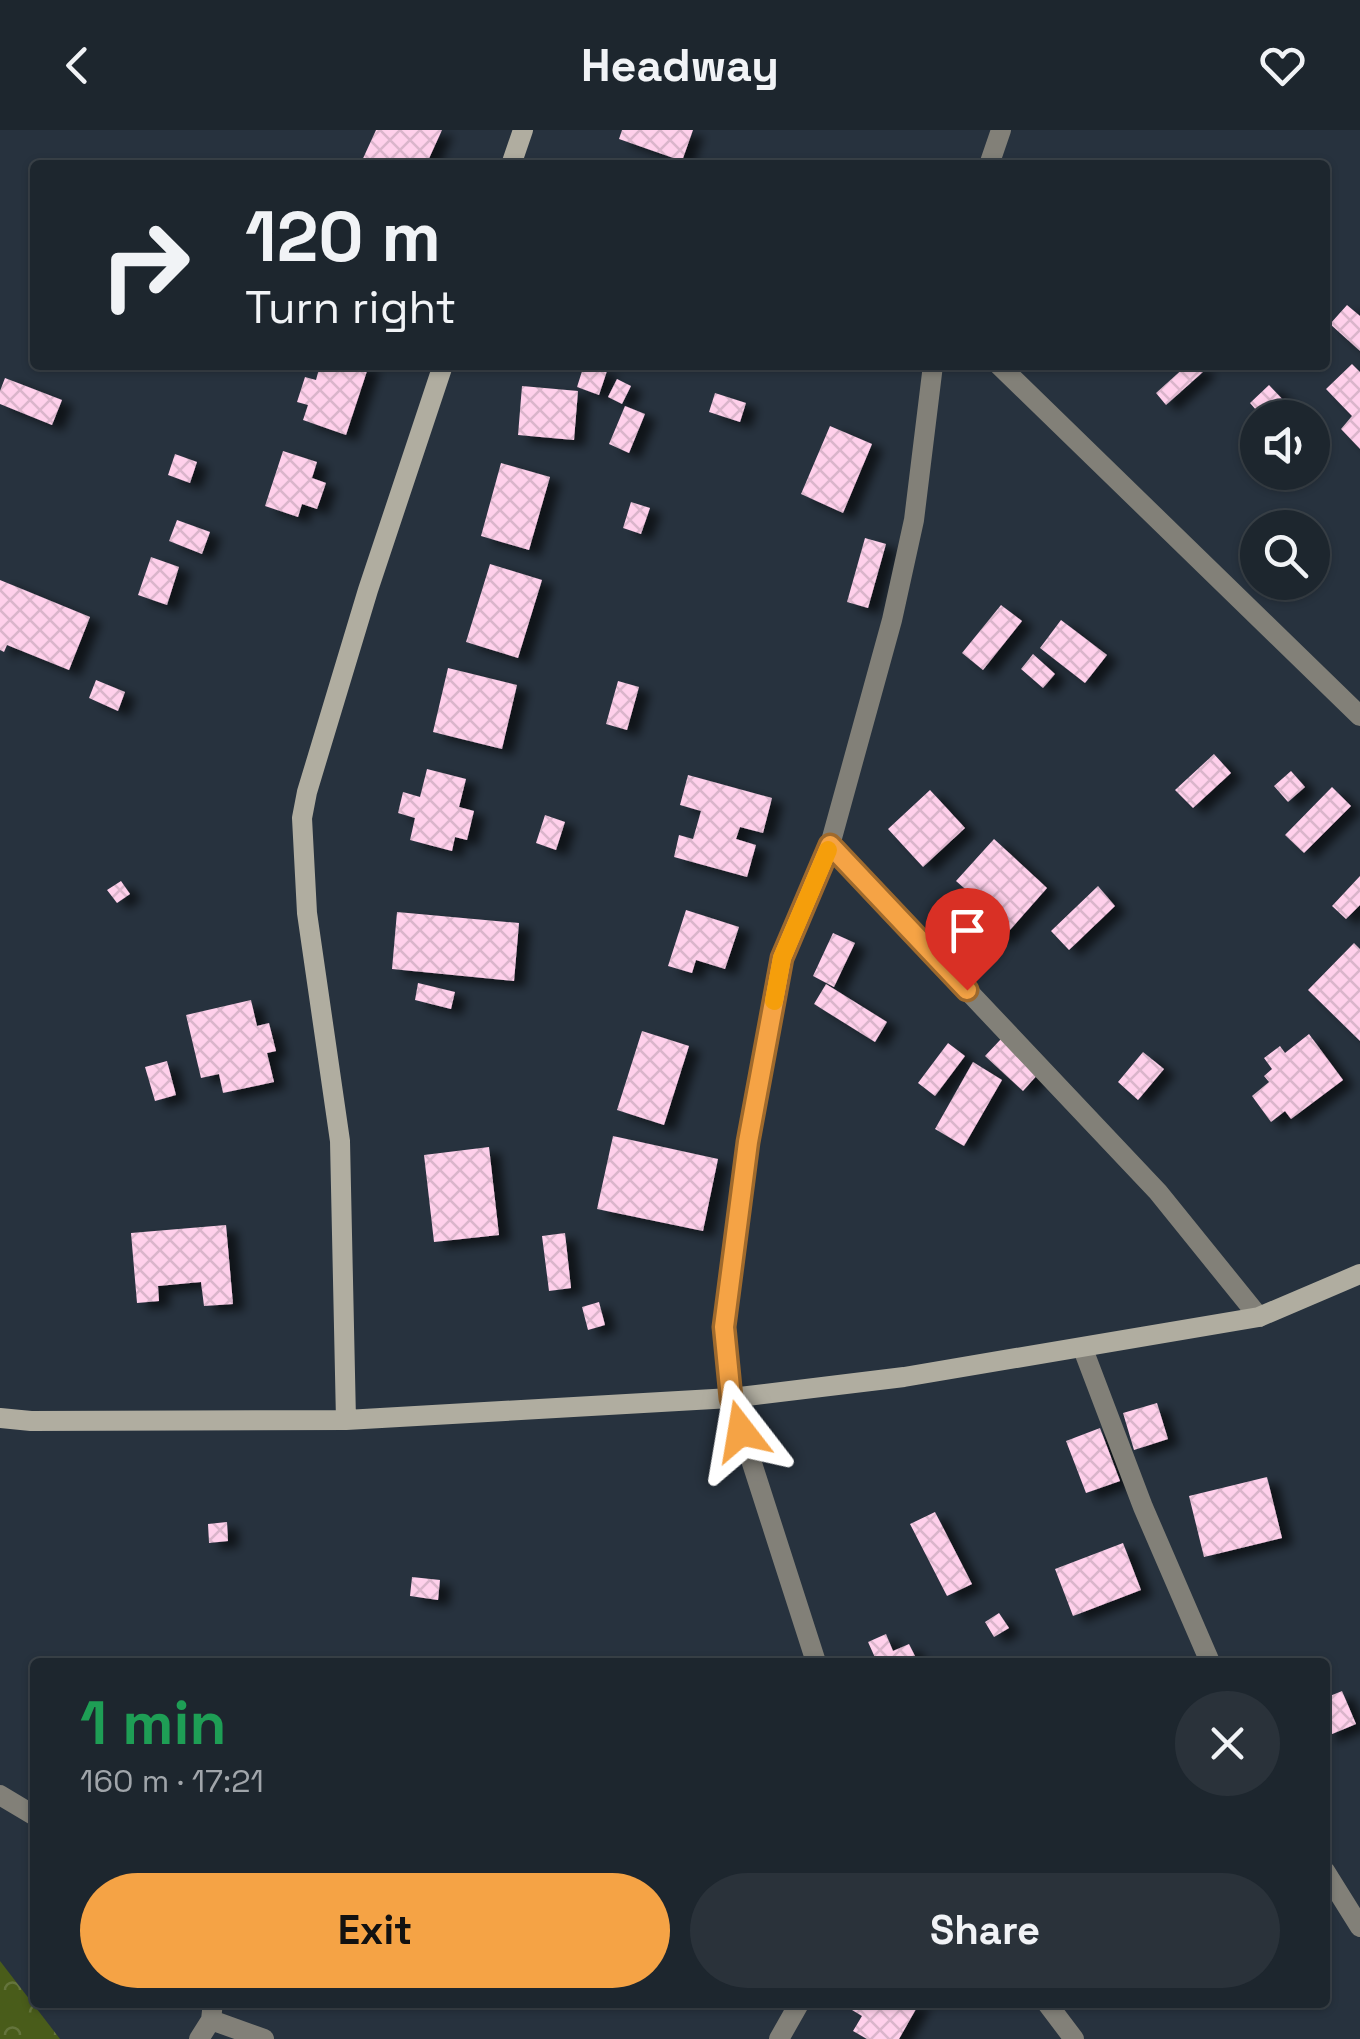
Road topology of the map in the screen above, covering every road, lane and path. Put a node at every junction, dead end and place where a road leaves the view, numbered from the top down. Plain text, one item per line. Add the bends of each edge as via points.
1 (522, 130) edge
2 (1001, 130) edge
3 (513, 160) edge
4 (991, 160) edge
5 (442, 370) edge
6 (932, 370) edge
7 (1005, 370) edge
8 (1360, 716) edge
9 (830, 845) junction
10 (1360, 1274) edge
11 (1258, 1318) junction
12 (1083, 1349) junction
13 (731, 1398) junction
14 (0, 1418) edge
15 (346, 1420) junction
16 (815, 1658) edge
17 (1208, 1658) edge
18 (0, 1794) edge
19 (30, 1813) edge
20 (1330, 1879) edge
21 (1360, 1927) edge
22 (797, 2008) edge
23 (1051, 2008) edge
24 (212, 2012) edge
25 (199, 2039) edge
26 (264, 2039) edge
27 (779, 2039) edge
28 (1074, 2039) edge

1 - 3 main road
2 - 4 street
5 - 15 main road via 368,590 302,818 307,913 340,1141
6 - 9 street via 892,620
7 - 8 street
9 - 11 street via 1158,1192
9 - 13 street via 782,958 748,1142 724,1327
10 - 11 main road
11 - 12 main road
12 - 13 main road
12 - 17 street
13 - 15 main road
13 - 16 street
14 - 15 main road
18 - 19 street
20 - 21 street
22 - 27 street
23 - 28 street
24 - 25 street
24 - 26 street

